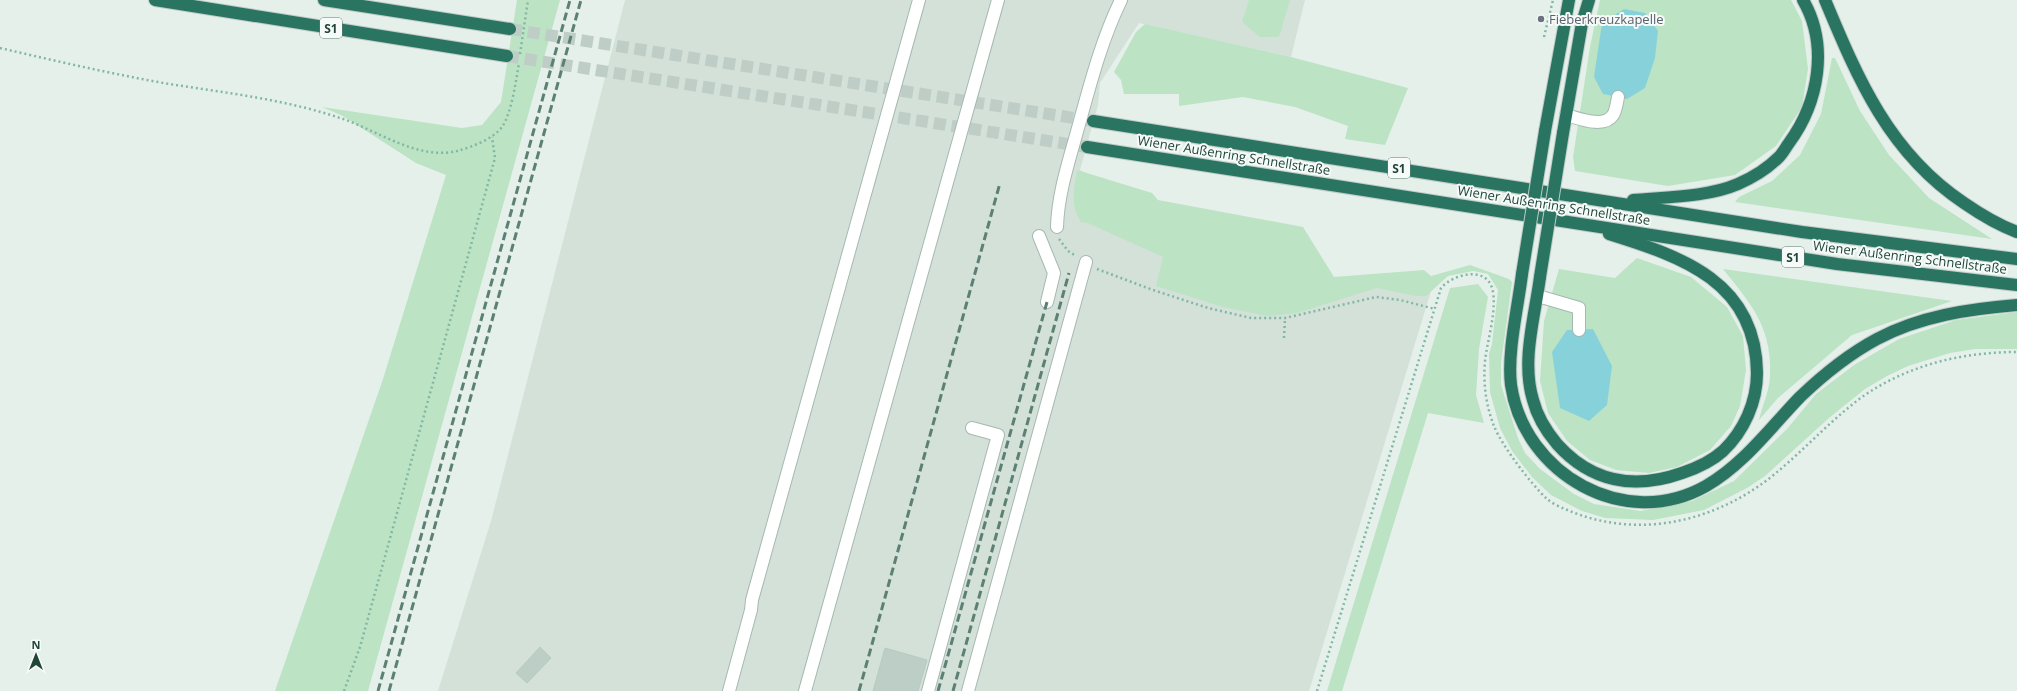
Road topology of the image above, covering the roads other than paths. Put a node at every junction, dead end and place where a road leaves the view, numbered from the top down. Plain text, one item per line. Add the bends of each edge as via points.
1 (155, 0) edge
2 (324, 0) edge
3 (919, 0) edge
4 (998, 0) edge
5 (1121, 0) edge
6 (1569, 0) edge
7 (1589, 0) edge
8 (1803, 0) edge
9 (1825, 0) edge
10 (510, 29) tunnel mouth
11 (507, 56) tunnel mouth
12 (1618, 97) dead end
13 (1566, 115) junction
14 (1093, 121) tunnel mouth
15 (1087, 147) tunnel mouth
16 (1612, 202) junction
17 (1570, 221) junction
18 (1057, 227) dead end
19 (2017, 232) edge
20 (1039, 236) dead end
21 (2017, 259) edge
22 (1086, 262) dead end
23 (2017, 285) edge
24 (1538, 296) junction
25 (1047, 302) dead end
26 (2017, 305) edge
27 (1579, 330) dead end
28 (972, 428) dead end
29 (729, 691) edge
30 (805, 691) edge
31 (928, 691) edge
32 (968, 691) edge

1 - 11 highway, S1
2 - 10 highway, S1
3 - 29 lane
4 - 30 lane
5 - 18 lane via 1088,92 1060,194
6 - 26 highway, bridge via 1545,131 1511,360 1511,384 1523,425 1548,460 1564,475 1586,488 1611,497 1635,501 1685,495 1706,485 1744,457 1800,398 1835,366 1877,339 1916,322 1966,310
7 - 13 highway via 1582,23
8 - 16 highway via 1812,19 1818,49 1817,81 1799,129 1779,157 1737,184 1710,191
9 - 19 highway via 1866,92 1883,122 1902,146 1923,171 1948,192 1979,213
12 - 13 lane via 1614,115 1607,121 1596,122
13 - 24 highway, bridge
14 - 16 highway, Wiener Außenring Schnellstraße / S1
15 - 17 highway, Wiener Außenring Schnellstraße / S1
16 - 21 highway, Wiener Außenring Schnellstraße / S1 via 1802,232
17 - 23 highway, Wiener Außenring Schnellstraße / S1 via 1837,264
17 - 24 highway via 1680,258 1706,274 1730,294 1742,311 1752,334 1757,360 1757,384 1752,406 1742,428 1723,451 1698,468 1666,479 1640,482 1613,480 1591,471 1570,458 1547,432 1533,401 1529,354
20 - 25 lane via 1054,274
22 - 32 lane
24 - 27 lane via 1579,308
28 - 31 lane via 998,435

